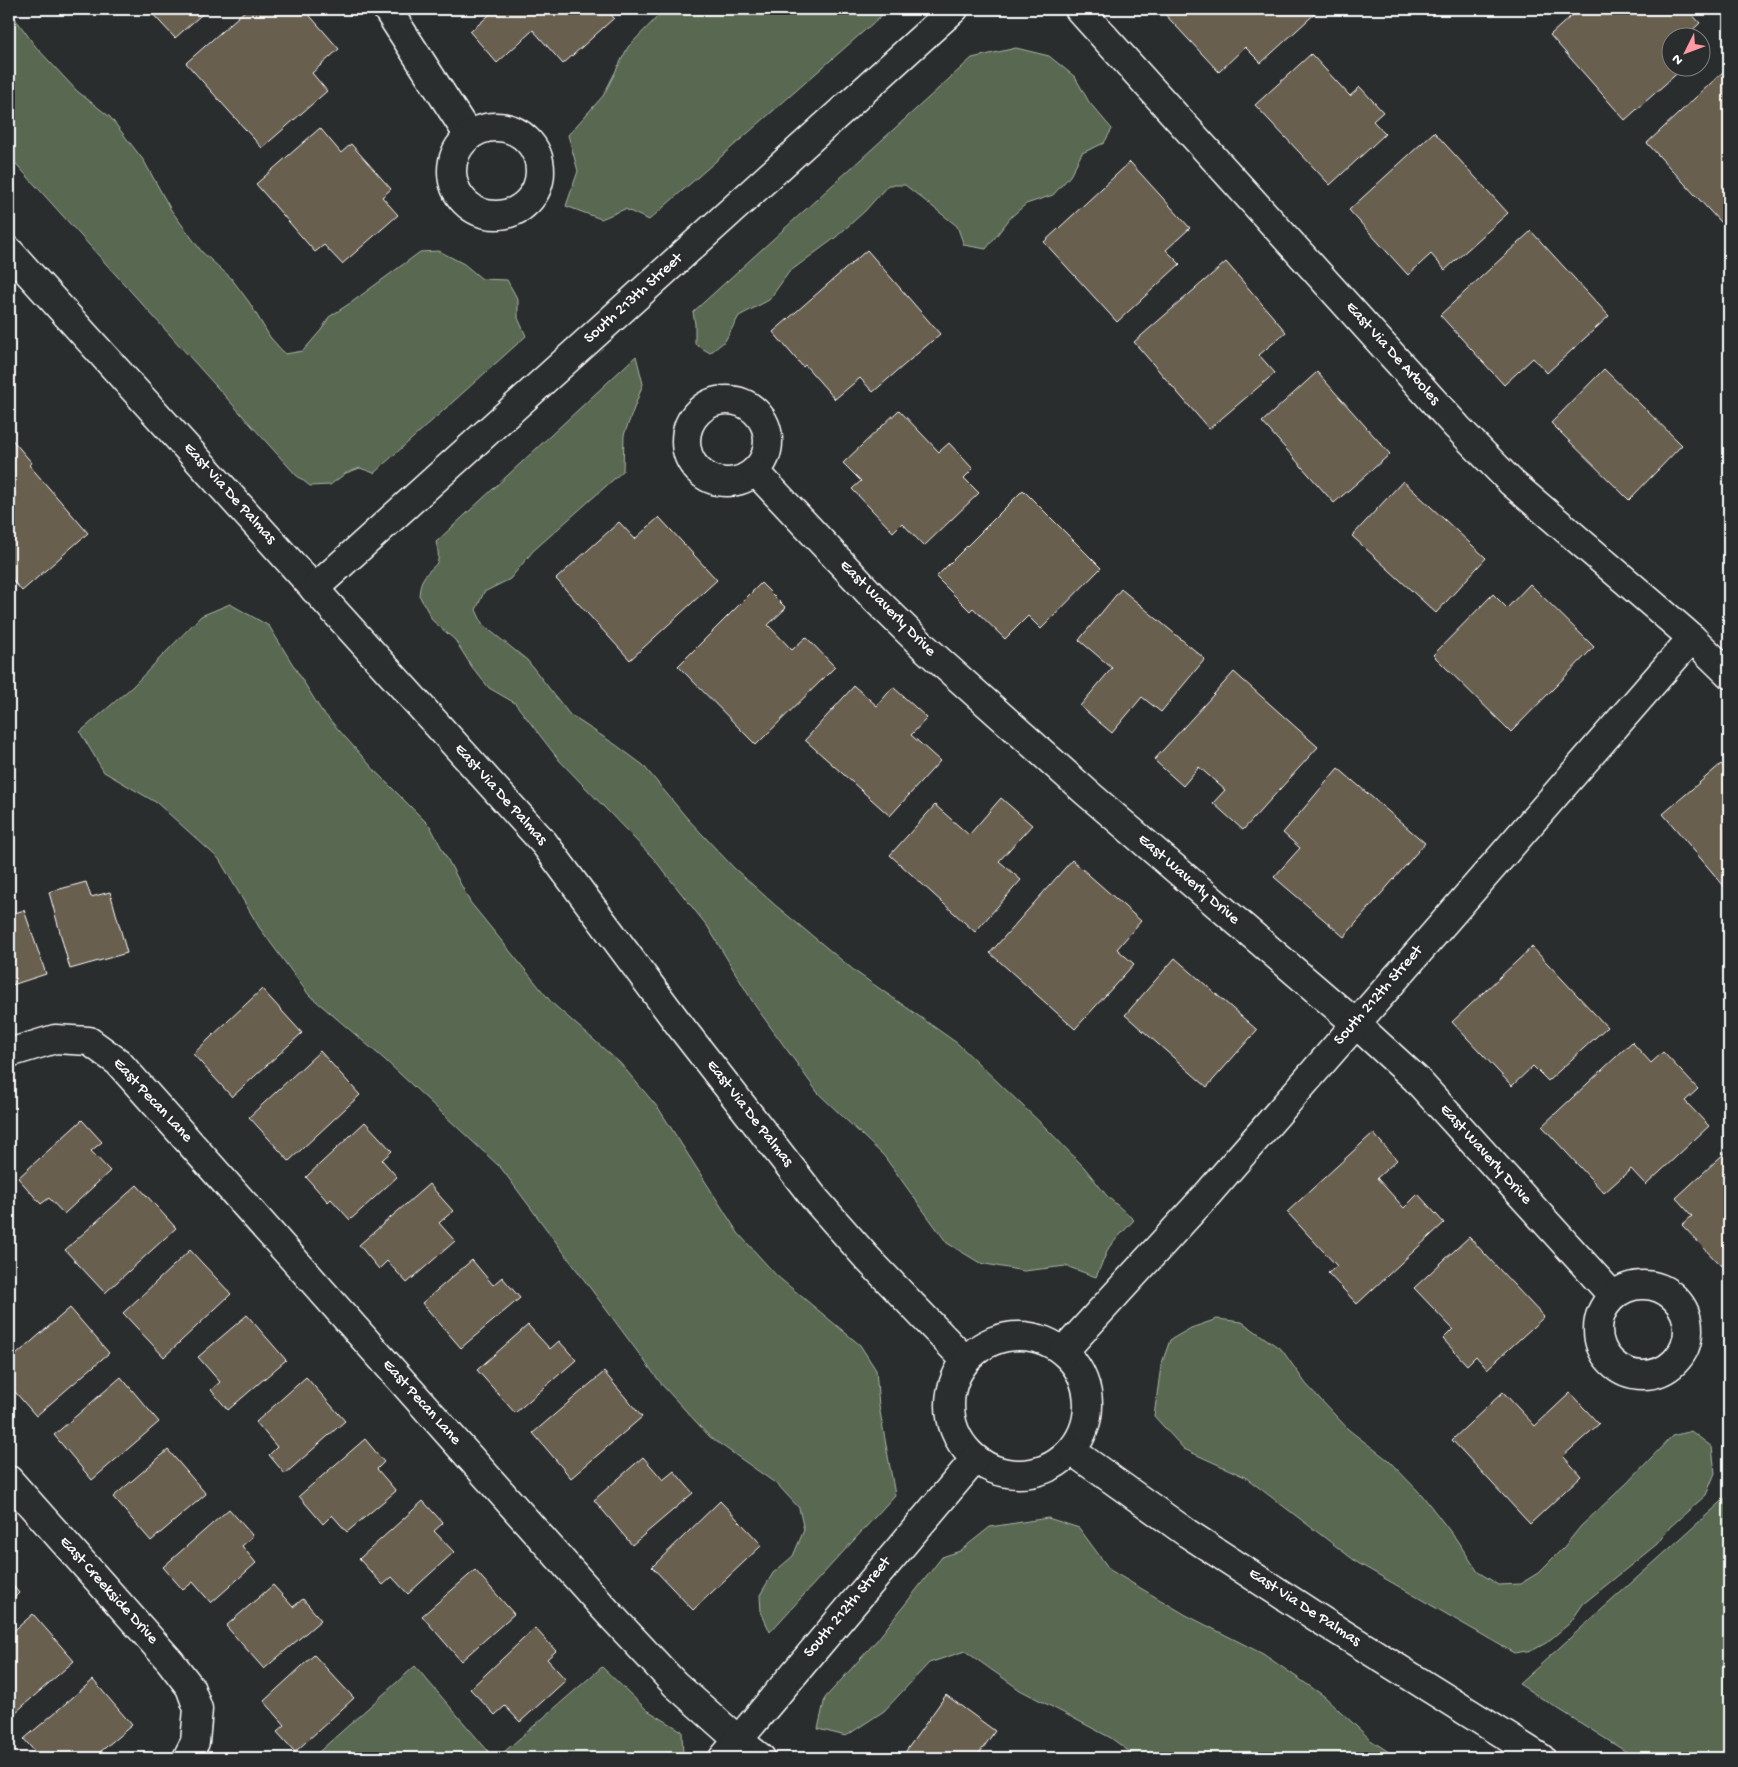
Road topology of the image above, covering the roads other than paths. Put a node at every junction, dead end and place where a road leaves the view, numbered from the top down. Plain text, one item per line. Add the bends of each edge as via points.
1 (387, 9) edge
2 (954, 9) edge
3 (1079, 9) edge
4 (469, 136) dead end
5 (9, 251) edge
6 (755, 471) dead end
7 (314, 589) junction
8 (1692, 638) junction
9 (1729, 674) edge
10 (1355, 1023) junction
11 (9, 1054) edge
12 (1613, 1296) dead end
13 (1064, 1352) junction
14 (965, 1360) junction
15 (1072, 1451) junction
16 (975, 1459) junction
17 (9, 1480) edge
18 (730, 1749) edge
19 (187, 1758) edge
20 (761, 1758) edge
21 (1541, 1758) edge

1 - 4 street
2 - 7 street, South 213th Street
3 - 8 street, East Via De Arboles via 1511,482
5 - 7 street, East Via De Palmas
6 - 10 street, East Waverly Drive via 924,648
7 - 14 street, East Via De Palmas via 544,843 815,1199
8 - 9 street, East Via De Arboles
8 - 10 street, South 212th Street
10 - 12 street, East Waverly Drive via 1416,1079
10 - 13 street, South 212th Street via 1205,1197
11 - 18 street, East Pecan Lane via 55,1039 89,1042 118,1062
13 - 14 street via 1045,1340 1024,1335 1002,1337 981,1346
13 - 15 street via 1076,1365 1088,1400 1082,1436
14 - 16 street via 954,1378 949,1399 950,1421 959,1441
15 - 16 street via 1055,1465 1035,1473 1013,1474 992,1470
15 - 21 street, East Via De Palmas via 1195,1538
16 - 18 street, South 212th Street
17 - 19 street, East Creekside Drive via 190,1687 198,1709 195,1742
18 - 20 street, East Pecan Lane

